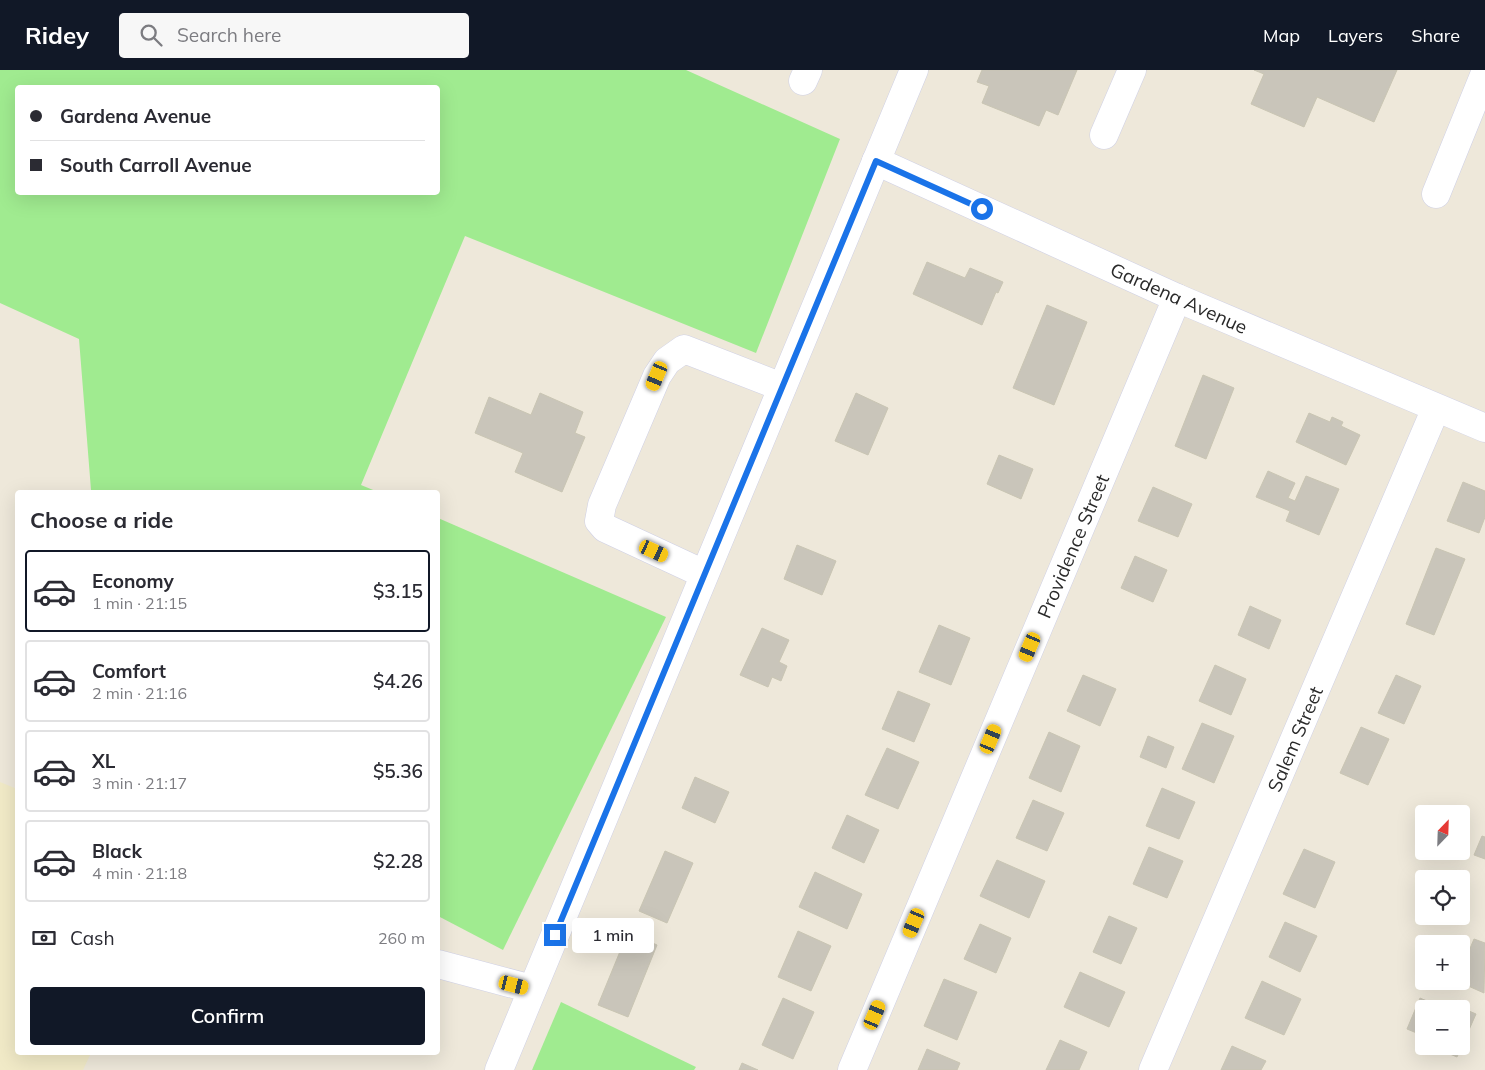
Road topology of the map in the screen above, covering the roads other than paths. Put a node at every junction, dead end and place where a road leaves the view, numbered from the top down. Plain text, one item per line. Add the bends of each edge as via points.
1 (914, 70) edge
2 (1132, 70) edge
3 (1485, 73) edge
4 (1104, 135) dead end
5 (876, 161) junction
6 (1436, 194) dead end
7 (1177, 298) junction
8 (782, 387) junction
9 (1436, 408) junction
10 (1485, 428) edge
11 (704, 574) junction
12 (440, 965) edge
13 (532, 989) junction
14 (499, 1070) edge
15 (852, 1070) edge
16 (1153, 1070) edge

1 - 5 street
2 - 4 street
3 - 6 street
5 - 7 street, Gardena Avenue
5 - 8 street
7 - 9 street, Gardena Avenue
7 - 15 street, Providence Street
8 - 11 street
8 - 11 street via 684,349 667,361 657,376 602,505 599,521 605,528
9 - 10 street, Gardena Avenue
9 - 16 street, Salem Street
11 - 13 street
12 - 13 street
13 - 14 street

